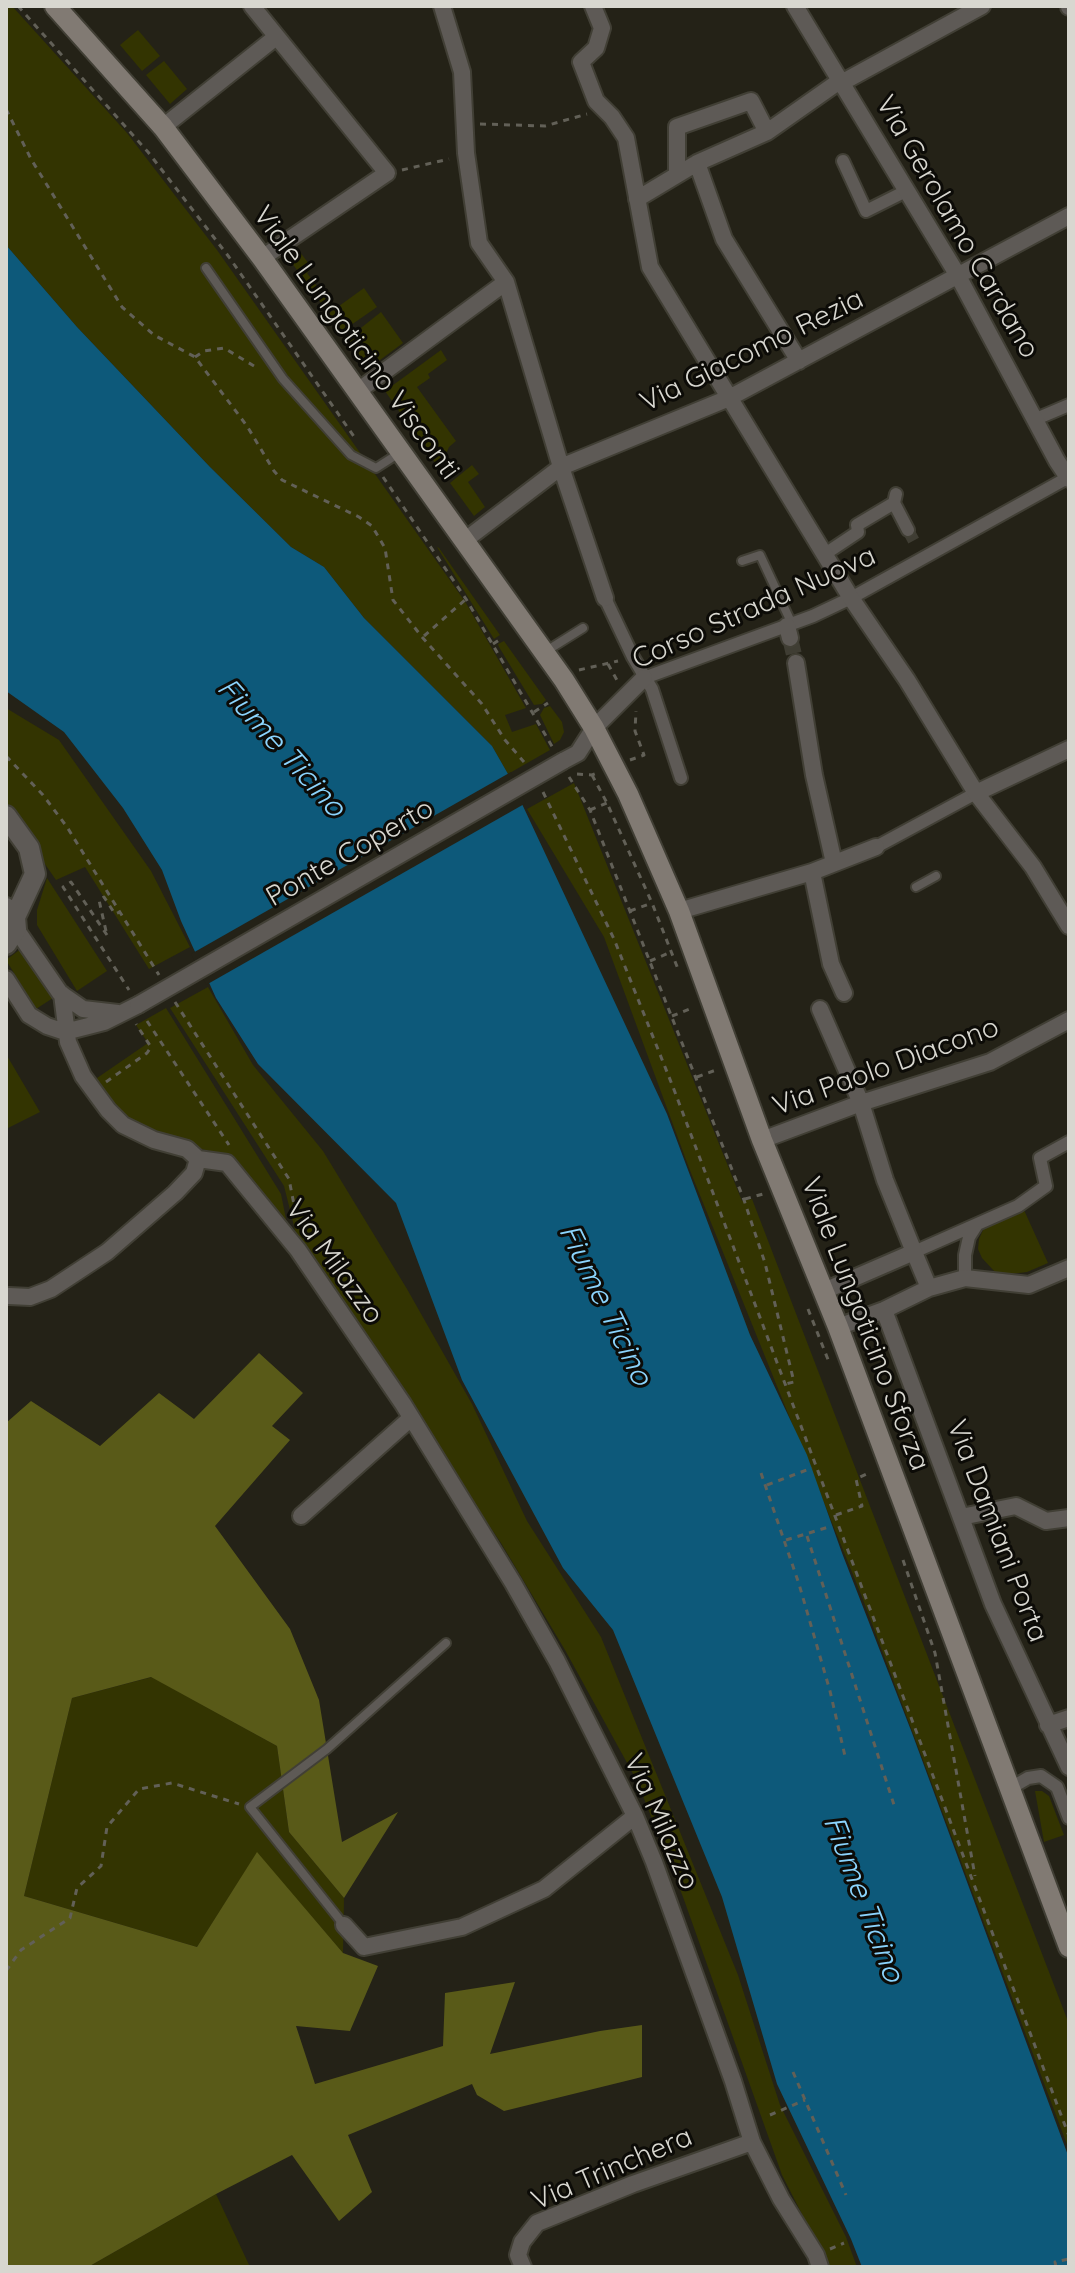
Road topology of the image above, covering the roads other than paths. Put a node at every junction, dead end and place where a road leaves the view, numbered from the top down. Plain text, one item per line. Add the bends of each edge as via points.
1 (55, 6) edge
2 (252, 6) edge
3 (442, 6) edge
4 (593, 6) edge
5 (795, 6) edge
6 (982, 6) edge
7 (276, 37) junction
8 (842, 81) junction
9 (163, 127) junction
10 (767, 132) junction
11 (843, 161) dead end
12 (697, 163) junction
13 (677, 174) junction
14 (906, 191) junction
15 (637, 199) junction
16 (1069, 216) edge
17 (262, 258) junction
18 (206, 268) dead end
19 (957, 274) junction
20 (506, 282) junction
21 (799, 361) junction
22 (358, 391) junction
23 (729, 398) junction
24 (1069, 405) edge
25 (1036, 419) junction
26 (401, 452) junction
27 (561, 467) junction
28 (1069, 478) edge
29 (908, 530) tunnel mouth
30 (464, 541) junction
31 (916, 545) tunnel mouth
32 (825, 554) junction
33 (924, 558) junction
34 (742, 561) dead end
35 (605, 598) joint
36 (851, 598) junction
37 (583, 628) dead end
38 (790, 629) junction
39 (543, 653) junction
40 (796, 663) tunnel mouth
41 (644, 678) junction
42 (594, 728) junction
43 (1069, 749) edge
44 (681, 778) dead end
45 (976, 793) junction
46 (6, 816) edge
47 (876, 847) joint
48 (834, 863) junction
49 (812, 872) junction
50 (936, 876) dead end
51 (916, 887) dead end
52 (679, 911) junction
53 (10, 920) edge
54 (1069, 926) edge
55 (6, 979) edge
56 (844, 993) dead end
57 (62, 994) junction
58 (820, 1009) dead end
59 (100, 1013) junction
60 (123, 1013) junction
61 (1069, 1020) edge
62 (65, 1032) junction
63 (861, 1103) junction
64 (762, 1140) junction
65 (1069, 1142) edge
66 (198, 1159) junction
67 (978, 1224) junction
68 (914, 1252) junction
69 (1064, 1271) edge
70 (965, 1278) junction
71 (929, 1288) junction
72 (824, 1291) junction
73 (7, 1296) edge
74 (884, 1310) junction
75 (838, 1327) junction
76 (411, 1418) junction
77 (301, 1516) dead end
78 (961, 1517) junction
79 (1069, 1518) edge
80 (446, 1643) dead end
81 (1069, 1718) edge
82 (1048, 1725) junction
83 (1069, 1767) edge
84 (1009, 1789) junction
85 (635, 1816) junction
86 (1069, 1818) edge
87 (344, 1925) joint
88 (1069, 1945) edge
89 (752, 2142) junction
90 (523, 2267) edge
91 (820, 2267) edge

1 - 9 main road, Viale Lungoticino Visconti
2 - 7 street
3 - 20 street via 462,72 466,154 479,243
4 - 15 street via 602,28 596,48 581,62 596,101 626,138
5 - 8 street, Via Gerolamo Cardano
6 - 8 street
7 - 9 street
7 - 17 street via 387,173
8 - 10 street
8 - 14 street, Via Gerolamo Cardano
9 - 17 main road, Viale Lungoticino Visconti
10 - 12 street
10 - 13 street via 751,101 677,127
11 - 14 street via 866,211
12 - 13 street
12 - 21 street via 724,239
13 - 15 street
14 - 19 street, Via Gerolamo Cardano
15 - 23 street via 650,267
16 - 19 street, Via Giacomo Rezia
17 - 22 main road, Viale Lungoticino Visconti
18 - 26 lane via 283,379 351,455 376,468
19 - 21 street, Via Giacomo Rezia
19 - 25 street, Via Gerolamo Cardano
20 - 22 street
20 - 27 street
21 - 23 street, Via Giacomo Rezia
22 - 26 main road, Viale Lungoticino Visconti
23 - 27 street, Via Giacomo Rezia
23 - 32 street
24 - 25 street
25 - 28 street, Via Gerolamo Cardano
26 - 30 main road, Viale Lungoticino Visconti
27 - 30 street, Via Giacomo Rezia
27 - 35 street
28 - 33 street, Corso Strada Nuova
29 - 32 street via 895,498
30 - 39 main road, Viale Lungoticino Visconti
31 - 33 street
32 - 36 street
33 - 36 street, Corso Strada Nuova
34 - 38 lane via 760,555
35 - 41 street
36 - 38 street, Corso Strada Nuova
36 - 45 street
37 - 39 lane
38 - 41 street, Corso Strada Nuova
39 - 42 main road, Viale Lungoticino Visconti
40 - 48 street
41 - 42 street, Corso Strada Nuova
41 - 44 street
42 - 52 main road, Viale Lungoticino Sforza
42 - 60 street, Ponte Coperto, bridge via 578,753
43 - 45 street
45 - 47 street
45 - 54 street via 1033,867
46 - 53 street via 29,848 35,874
47 - 48 street
48 - 49 street
49 - 52 street
49 - 56 street via 831,964
50 - 51 lane
52 - 64 main road, Viale Lungoticino Sforza
53 - 57 street
55 - 62 street via 29,1015
57 - 59 street via 83,1009
57 - 62 street, Via Milazzo
58 - 63 street
59 - 60 street
59 - 62 street via 74,1022
60 - 62 street, Ponte Coperto
61 - 63 street, Via Paolo Diacono via 990,1062
62 - 66 street, Via Milazzo via 83,1076 123,1125 187,1149
63 - 64 street, Via Paolo Diacono
63 - 68 street
64 - 72 main road, Viale Lungoticino Sforza
65 - 67 street via 1040,1158 1046,1186
66 - 73 street via 194,1173 175,1193 107,1252 51,1289 30,1297
66 - 76 street, Via Milazzo via 227,1163 298,1250
67 - 68 street
67 - 70 street via 969,1237
68 - 71 street
68 - 72 street
69 - 70 street via 1029,1285
70 - 71 street
71 - 74 street
72 - 75 main road, Viale Lungoticino Sforza
74 - 75 street
74 - 78 street, Via Damiani Porta
75 - 84 main road, Viale Lungoticino Sforza
76 - 77 street
76 - 85 street, Via Milazzo via 557,1661
78 - 79 street via 1016,1506 1046,1521
78 - 82 street, Via Damiani Porta via 993,1604
80 - 87 lane via 327,1749 250,1807
81 - 82 street
82 - 83 street, Via Damiani Porta
84 - 86 street via 1041,1776 1057,1787
84 - 88 main road, Viale Lungoticino Sforza
85 - 87 street via 544,1889 462,1927 364,1947
85 - 89 street, Via Milazzo
89 - 90 street, Via Trinchera via 537,2223 522,2242 518,2255
89 - 91 street, Via Milazzo

